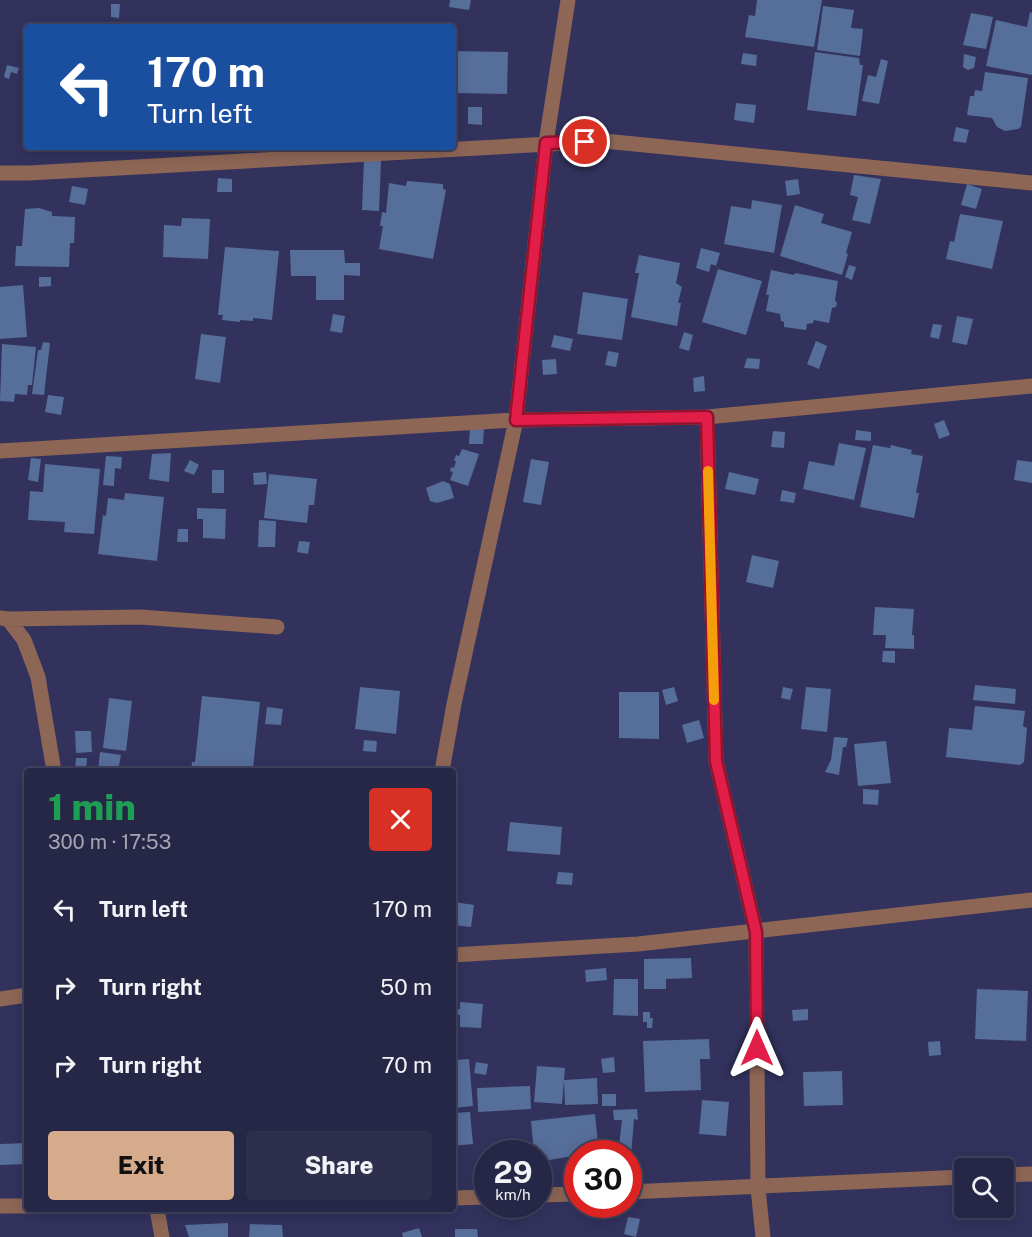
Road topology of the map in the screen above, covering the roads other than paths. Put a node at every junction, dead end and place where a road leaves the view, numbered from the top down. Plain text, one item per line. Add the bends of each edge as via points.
1 (568, 0) edge
2 (546, 143) junction
3 (456, 148) edge
4 (425, 150) edge
5 (0, 172) edge
6 (1032, 183) edge
7 (1032, 386) edge
8 (707, 417) junction
9 (516, 420) junction
10 (0, 451) edge
11 (4, 619) edge
12 (277, 627) dead end
13 (53, 768) edge
14 (443, 768) edge
15 (1032, 900) edge
16 (756, 932) junction
17 (456, 955) edge
18 (24, 995) edge
19 (0, 999) edge
20 (1032, 1174) edge
21 (1014, 1175) edge
22 (954, 1178) edge
23 (758, 1188) junction
24 (642, 1192) edge
25 (474, 1197) edge
26 (456, 1198) edge
27 (0, 1206) edge
28 (24, 1206) edge
29 (158, 1212) edge
30 (162, 1237) edge
31 (763, 1237) edge

1 - 2 street
2 - 3 street
2 - 6 street via 604,141
2 - 9 street
4 - 5 street
7 - 8 street
8 - 9 street
8 - 16 street via 716,761
9 - 10 street
9 - 14 street
11 - 12 street via 140,617
11 - 13 street via 24,640 38,677
15 - 16 street
16 - 17 street via 638,944
16 - 23 street
18 - 19 street
20 - 21 street
22 - 23 street
23 - 24 street
23 - 31 street
25 - 26 street
27 - 28 street
29 - 30 street

